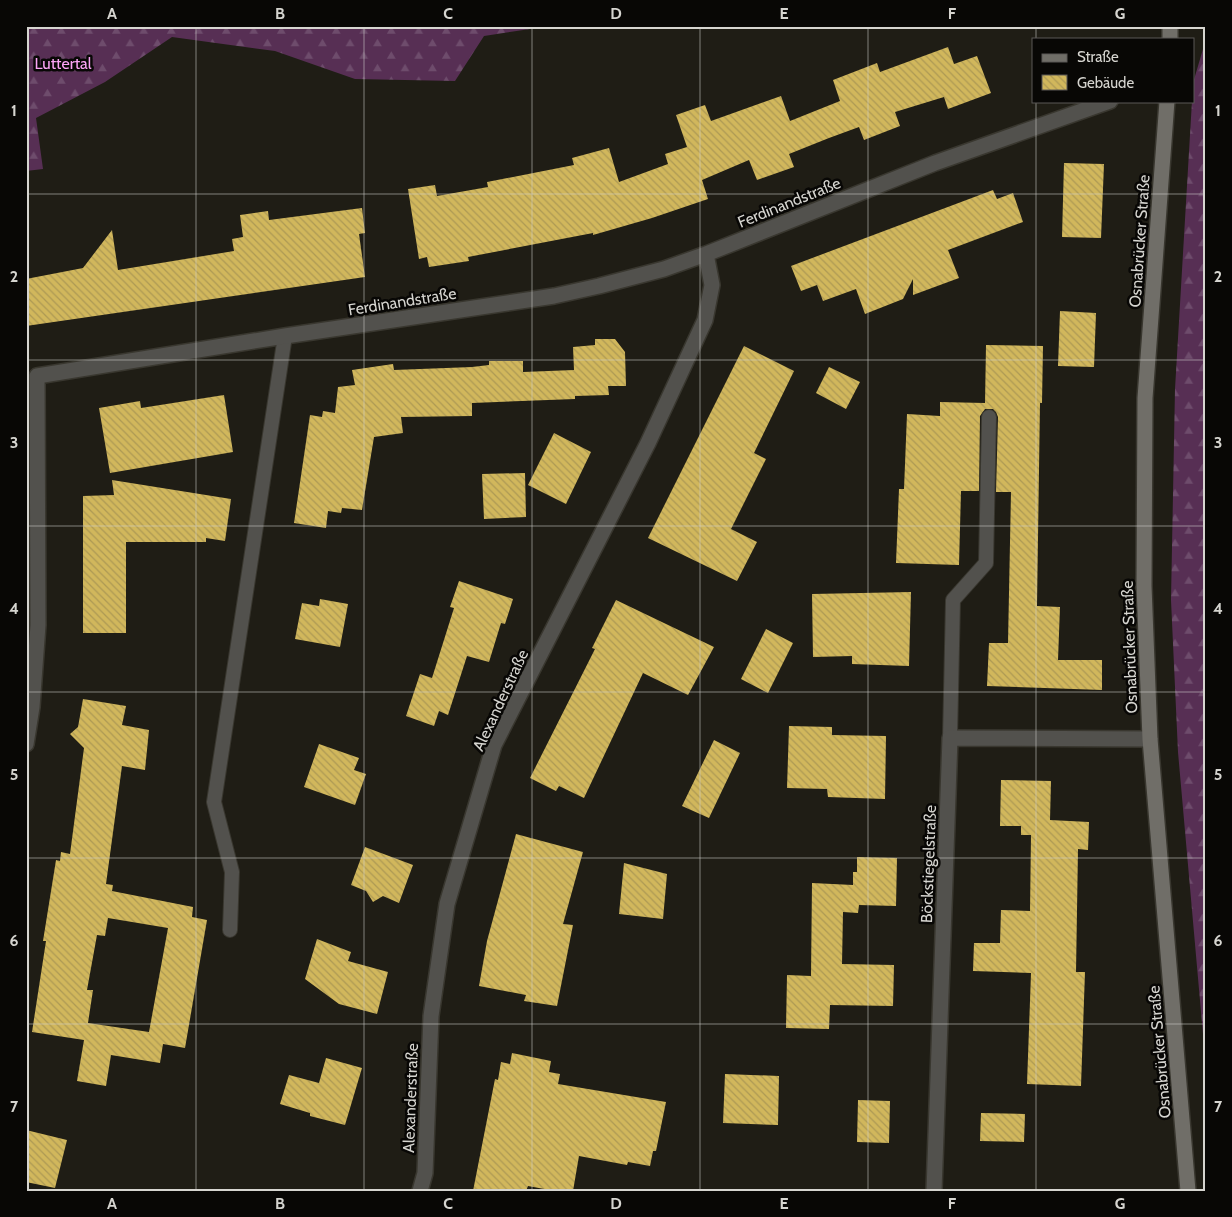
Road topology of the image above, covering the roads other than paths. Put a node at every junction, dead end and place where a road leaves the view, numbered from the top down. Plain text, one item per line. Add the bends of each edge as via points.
1 (1107, 102) edge
2 (1167, 102) edge
3 (706, 254) junction
4 (285, 336) junction
5 (32, 376) edge
6 (989, 417) dead end
7 (950, 738) junction
8 (1150, 739) junction
9 (26, 744) edge
10 (230, 930) dead end
11 (420, 1191) edge
12 (934, 1191) edge
13 (1188, 1191) edge

1 - 3 street, Ferdinandstraße via 935,163
2 - 8 main road, Osnabrücker Straße via 1145,398 1144,586
3 - 4 street, Ferdinandstraße via 664,269 554,296
3 - 11 street, Alexanderstraße via 712,285 705,320 648,442 494,745 446,904 431,1016 425,1173
4 - 5 street, Ferdinandstraße
4 - 10 lane via 214,802 232,872
5 - 9 street, Ferdinandstraße via 38,625
6 - 7 lane via 986,563 953,600
7 - 8 street
7 - 12 street, Böckstiegelstraße
8 - 13 main road, Osnabrücker Straße

